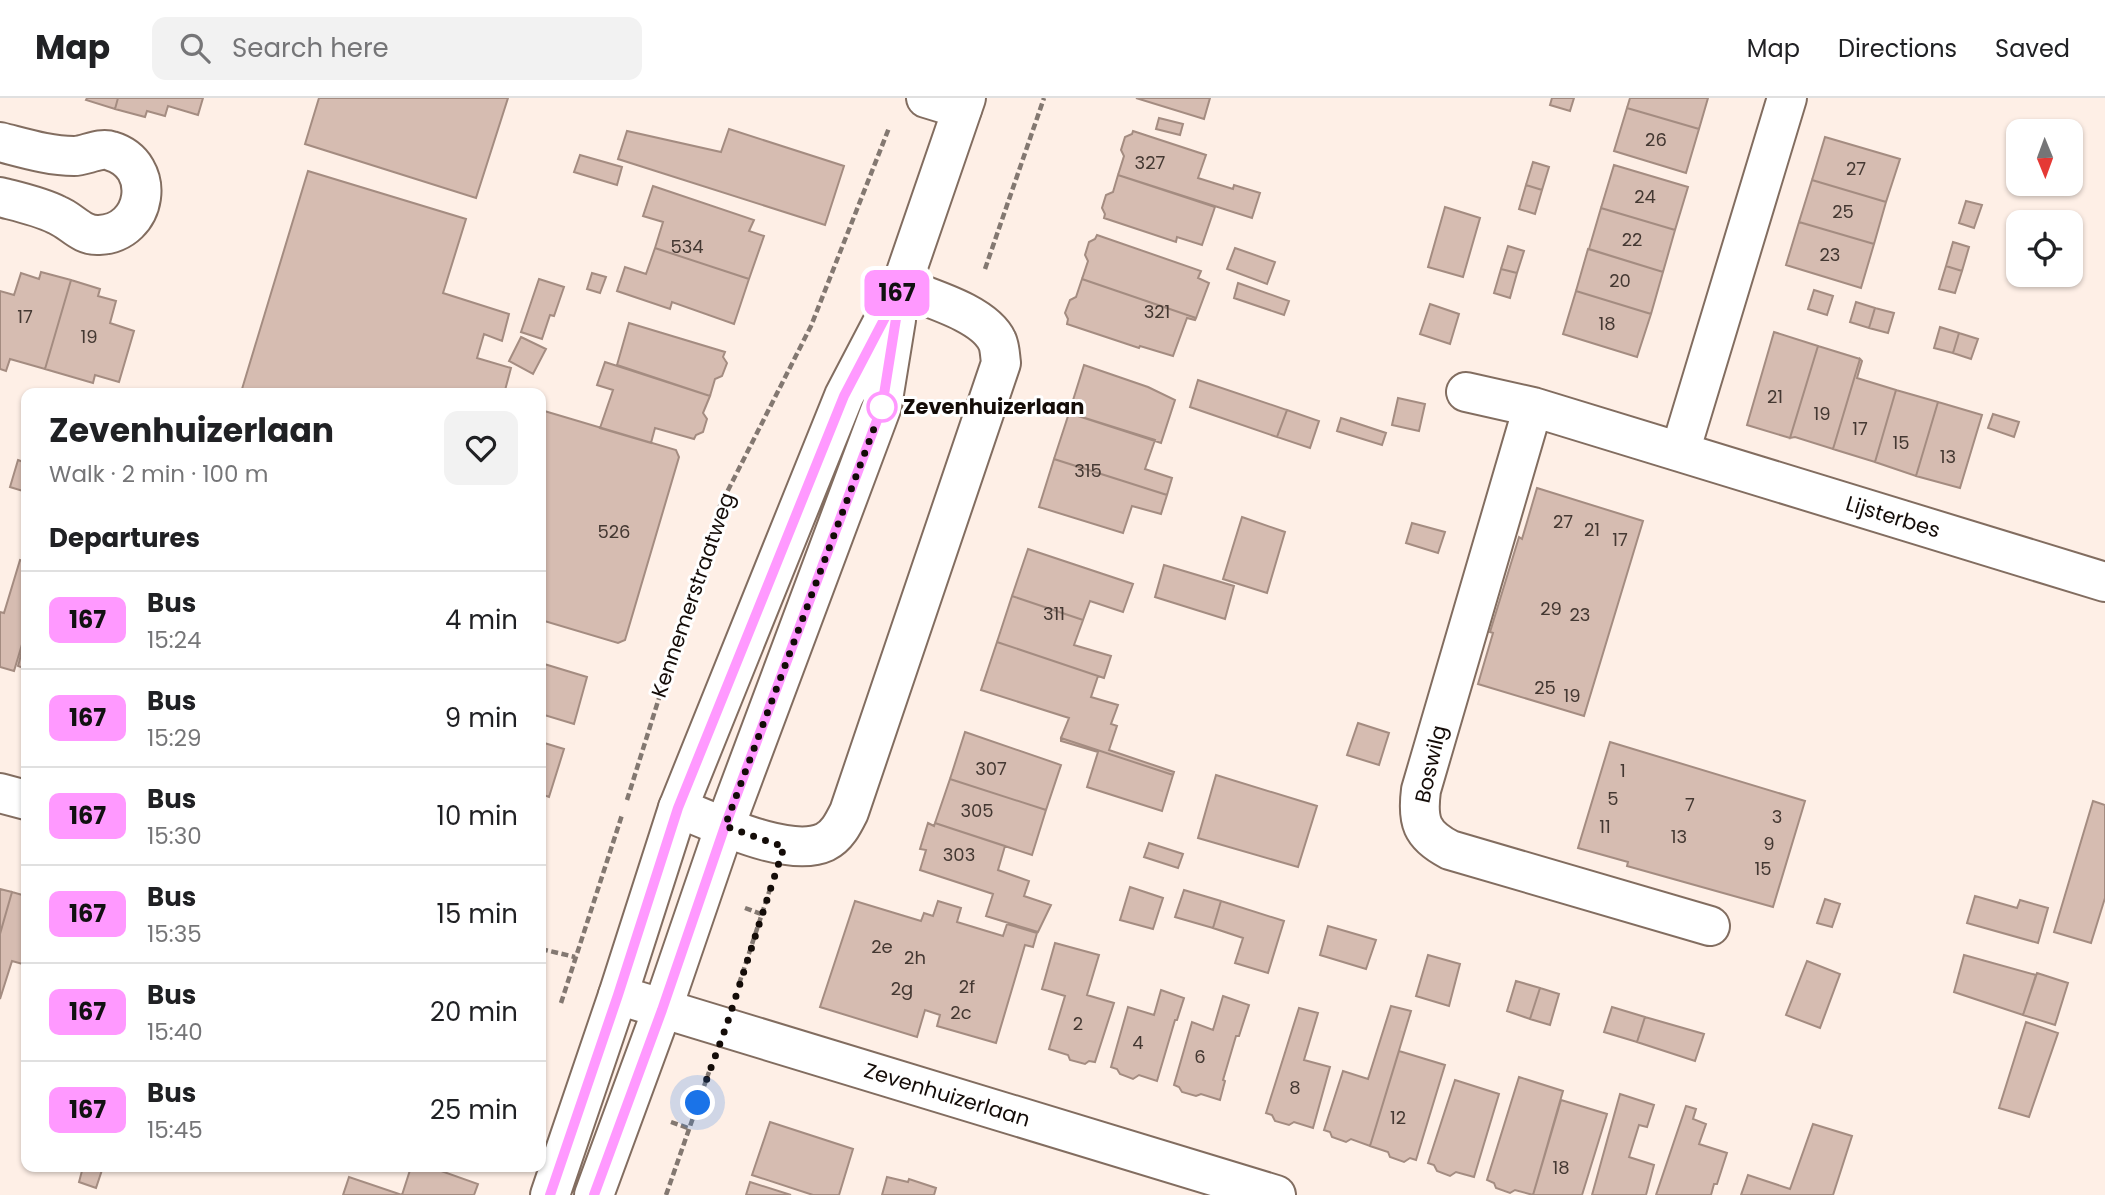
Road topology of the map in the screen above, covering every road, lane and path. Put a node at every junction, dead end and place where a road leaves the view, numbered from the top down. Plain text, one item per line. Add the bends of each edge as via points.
1 (926, 98) edge
2 (1044, 98) edge
3 (1787, 98) edge
4 (964, 103) edge
5 (891, 123) dead end
6 (0, 142) edge
7 (0, 197) edge
8 (901, 287) junction
9 (970, 315) junction
10 (1466, 392) dead end
11 (1533, 407) junction
12 (1680, 452) junction
13 (2105, 582) edge
14 (0, 793) edge
15 (21, 799) edge
16 (678, 808) junction
17 (725, 826) junction
18 (784, 847) junction
19 (1710, 926) dead end
20 (546, 949) edge
21 (575, 957) junction
22 (618, 995) junction
23 (560, 1007) dead end
24 (662, 1010) junction
25 (726, 1027) junction
26 (550, 1195) edge
27 (594, 1195) edge
28 (666, 1195) edge
29 (1276, 1195) edge

1 - 4 street
2 - 9 path
3 - 12 street
4 - 8 street
5 - 21 path, Kennemerstraatweg via 811,326 718,510
6 - 7 street via 51,155 77,156 109,149 129,160 141,176 140,209 123,229 99,235 79,231 39,207
8 - 9 street
8 - 16 street via 844,396
8 - 17 street via 882,407
9 - 18 street via 998,342 1001,363 849,812 841,829 826,841
10 - 11 street, Lijsterbes
11 - 12 street, Lijsterbes
11 - 19 street, Boswilg via 1421,790 1421,825 1434,842 1450,850
12 - 13 street, Lijsterbes
14 - 15 street
16 - 17 street
16 - 22 street
17 - 18 street
17 - 24 street
18 - 25 path
20 - 21 path
21 - 23 path, Kennemerstraatweg
22 - 24 street, Zevenhuizerlaan
22 - 26 street
24 - 25 street, Zevenhuizerlaan
24 - 27 street
25 - 28 path
25 - 29 street, Zevenhuizerlaan

